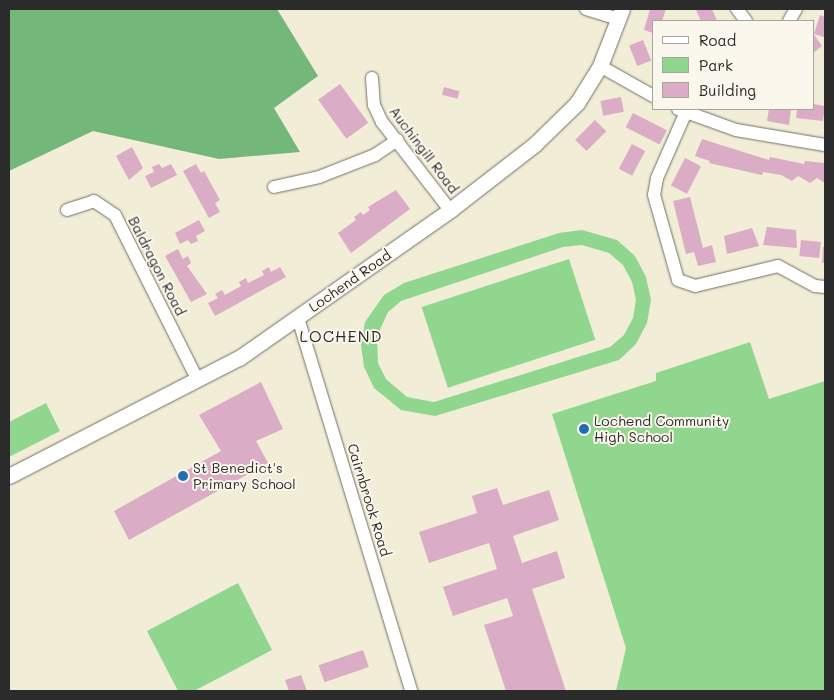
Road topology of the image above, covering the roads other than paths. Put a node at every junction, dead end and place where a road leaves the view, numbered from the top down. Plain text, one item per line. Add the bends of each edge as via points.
1 (586, 9) edge
2 (737, 9) edge
3 (796, 9) edge
4 (621, 14) edge
5 (745, 20) edge
6 (790, 20) edge
7 (600, 66) junction
8 (372, 78) dead end
9 (652, 95) edge
10 (682, 110) edge
11 (397, 140) junction
12 (825, 145) edge
13 (274, 187) dead end
14 (67, 210) dead end
15 (450, 210) junction
16 (825, 287) edge
17 (298, 318) junction
18 (197, 379) junction
19 (9, 476) edge
20 (411, 691) edge

1 - 4 street
2 - 5 street
3 - 6 street
4 - 7 street, Lochend Road
7 - 9 street
7 - 15 street, Lochend Road via 577,103 553,129
8 - 11 street, Auchingill Road via 374,105
10 - 12 street via 771,138
10 - 16 street via 654,195 678,280 695,286 778,266 814,286
11 - 13 street via 375,155 319,177
11 - 15 street, Auchingill Road
14 - 18 street, Baldragon Road via 94,201 115,215
15 - 17 street, Lochend Road
17 - 18 street, Lochend Road via 239,358
17 - 20 street, Cairnbrook Road
18 - 19 street, Lochend Road

